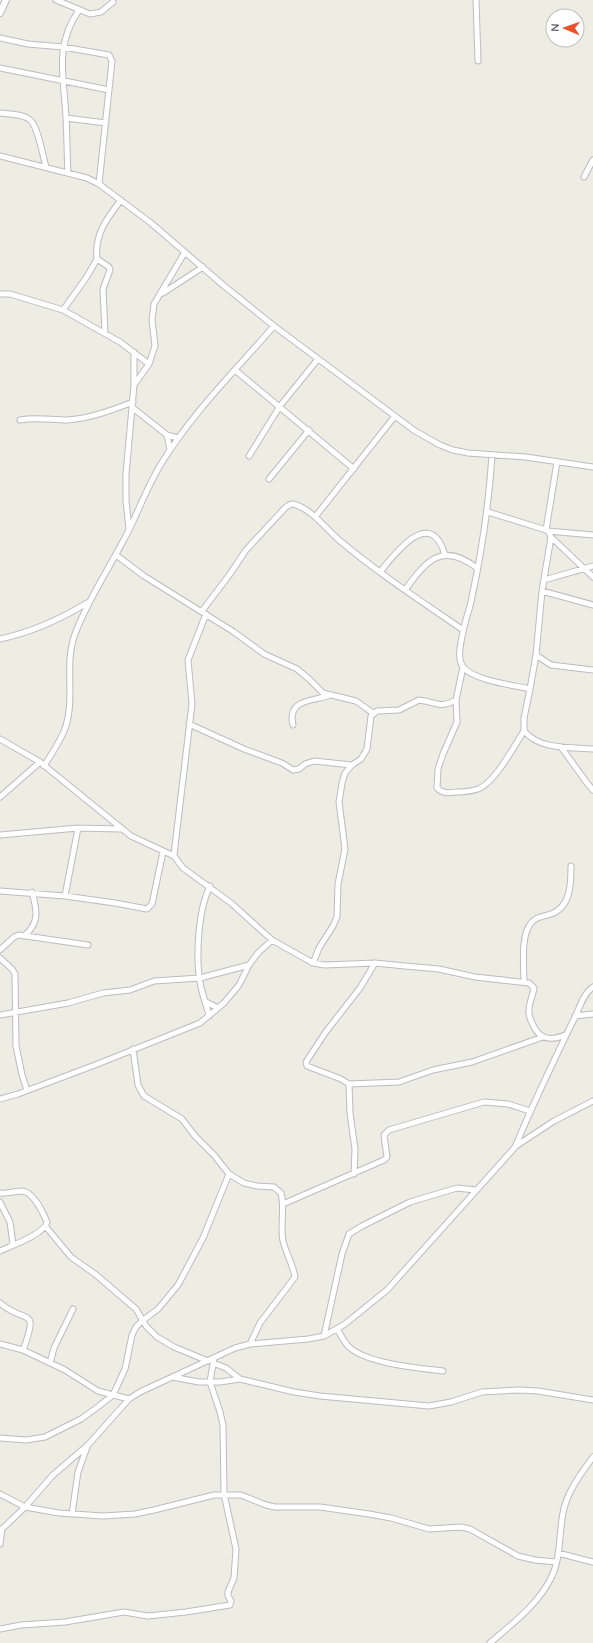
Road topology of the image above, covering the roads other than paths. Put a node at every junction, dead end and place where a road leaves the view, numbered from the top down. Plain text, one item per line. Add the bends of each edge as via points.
1 (56, 0) edge
2 (476, 0) edge
3 (3, 2) edge
4 (113, 2) dead end
5 (79, 10) junction
6 (0, 12) edge
7 (0, 38) edge
8 (63, 47) junction
9 (478, 62) dead end
10 (0, 68) edge
11 (63, 81) junction
12 (109, 90) junction
13 (0, 113) edge
14 (66, 118) junction
15 (106, 123) junction
16 (0, 156) edge
17 (593, 160) edge
18 (46, 168) junction
19 (68, 173) junction
20 (584, 177) dead end
21 (99, 184) junction
22 (121, 200) junction
23 (185, 252) junction
24 (97, 259) junction
25 (203, 267) junction
26 (0, 294) edge
27 (160, 295) junction
28 (63, 310) junction
29 (274, 326) junction
30 (105, 333) junction
31 (134, 352) junction
32 (318, 359) junction
33 (149, 364) junction
34 (235, 370) junction
35 (134, 384) junction
36 (133, 405) junction
37 (280, 406) junction
38 (395, 416) junction
39 (20, 420) dead end
40 (308, 430) junction
41 (167, 435) junction
42 (178, 438) junction
43 (170, 450) junction
44 (492, 455) junction
45 (249, 456) dead end
46 (557, 462) junction
47 (593, 467) edge
48 (354, 469) junction
49 (269, 479) dead end
50 (488, 512) junction
51 (315, 517) junction
52 (130, 530) junction
53 (549, 533) junction
54 (593, 535) edge
55 (116, 555) junction
56 (445, 555) junction
57 (593, 566) edge
58 (477, 568) junction
59 (583, 568) junction
60 (380, 572) junction
61 (593, 577) edge
62 (544, 580) junction
63 (405, 590) junction
64 (542, 591) junction
65 (88, 603) junction
66 (593, 604) edge
67 (204, 613) junction
68 (463, 630) junction
69 (0, 639) edge
70 (536, 655) junction
71 (463, 667) junction
72 (593, 670) edge
73 (530, 690) junction
74 (328, 696) junction
75 (456, 700) junction
76 (373, 713) junction
77 (189, 724) junction
78 (293, 725) dead end
79 (524, 731) junction
80 (0, 739) edge
81 (561, 747) junction
82 (593, 749) edge
83 (42, 764) junction
84 (352, 765) junction
85 (593, 790) edge
86 (0, 797) edge
87 (78, 828) junction
88 (120, 828) junction
89 (0, 835) edge
90 (163, 852) junction
91 (174, 856) junction
92 (571, 866) dead end
93 (210, 886) junction
94 (0, 891) edge
95 (32, 892) junction
96 (64, 896) junction
97 (24, 936) junction
98 (272, 940) junction
99 (88, 945) dead end
100 (0, 950) edge
101 (0, 958) edge
102 (313, 963) junction
103 (375, 963) junction
104 (248, 965) junction
105 (200, 978) junction
106 (524, 982) junction
107 (593, 987) edge
108 (206, 1002) junction
109 (218, 1008) junction
110 (16, 1013) junction
111 (593, 1014) edge
112 (0, 1015) edge
113 (209, 1016) junction
114 (575, 1016) junction
115 (565, 1036) junction
116 (543, 1037) junction
117 (132, 1049) junction
118 (349, 1084) junction
119 (28, 1090) junction
120 (0, 1099) edge
121 (593, 1101) edge
122 (530, 1111) junction
123 (516, 1146) junction
124 (229, 1174) junction
125 (354, 1174) junction
126 (475, 1190) junction
127 (0, 1193) edge
128 (0, 1202) edge
129 (283, 1204) junction
130 (46, 1227) junction
131 (13, 1245) junction
132 (0, 1251) edge
133 (0, 1303) edge
134 (73, 1309) dead end
135 (142, 1321) junction
136 (337, 1328) junction
137 (324, 1336) junction
138 (0, 1344) edge
139 (250, 1344) junction
140 (23, 1350) junction
141 (212, 1361) junction
142 (50, 1363) junction
143 (443, 1371) dead end
144 (172, 1377) junction
145 (240, 1379) junction
146 (210, 1382) junction
147 (113, 1395) junction
148 (129, 1398) junction
149 (593, 1400) edge
150 (0, 1438) edge
151 (88, 1445) junction
152 (593, 1457) edge
153 (0, 1494) edge
154 (224, 1494) junction
155 (24, 1507) junction
156 (72, 1514) junction
157 (1, 1530) edge
158 (0, 1544) edge
159 (558, 1553) junction
160 (556, 1562) junction
161 (593, 1562) edge
162 (0, 1629) edge
163 (490, 1643) edge

1 - 5 street
2 - 9 street
3 - 6 street
4 - 5 street via 96,14
5 - 8 street via 72,20
7 - 8 street
8 - 11 street
8 - 12 street via 109,55 112,61
10 - 11 street
11 - 12 street
11 - 14 street
12 - 15 street
13 - 18 street via 31,120
14 - 15 street
14 - 19 street
15 - 21 street
16 - 18 street
17 - 20 street
18 - 19 street
19 - 21 street
21 - 22 street
22 - 23 street
22 - 24 street via 103,224 97,247
23 - 25 street
23 - 27 street
24 - 28 street
24 - 30 street via 110,270 103,289
25 - 27 street
25 - 29 street
26 - 28 street via 10,294
27 - 33 street via 152,312 156,340
28 - 30 street
29 - 32 street
29 - 34 street
30 - 31 street
31 - 33 street
31 - 35 street
32 - 37 street
32 - 38 street
33 - 35 street
34 - 37 street
34 - 42 street via 208,399
35 - 36 street
36 - 39 street via 75,419
36 - 41 street
36 - 52 street via 126,474
37 - 40 street
37 - 45 street
38 - 44 street via 440,445 468,453
38 - 48 street
40 - 48 street
40 - 49 street
41 - 42 street
41 - 43 street
42 - 43 street
43 - 52 street via 150,484
44 - 46 street
44 - 50 street
46 - 47 street
46 - 53 street
48 - 51 street
50 - 53 street
50 - 58 street
51 - 60 street
51 - 67 street via 298,505 289,505 246,550
52 - 55 street
53 - 54 street
53 - 59 street
53 - 62 street
55 - 65 street
55 - 67 street via 144,576
56 - 58 street via 463,558
56 - 60 street via 442,544 436,537 425,533 411,538 399,548
56 - 63 street via 434,558 424,565
57 - 59 street
58 - 68 street
59 - 61 street
59 - 62 street
60 - 63 street
62 - 64 street
63 - 68 street
64 - 66 street
64 - 70 street
65 - 69 street via 31,631
65 - 83 street via 71,646 70,695 66,726 61,739
67 - 74 street via 264,654 297,670
67 - 77 street via 188,660 192,695
68 - 71 street via 460,648
70 - 72 street via 551,665
70 - 73 street
71 - 73 street via 479,676
71 - 75 street
73 - 79 street
74 - 76 street via 356,701
74 - 78 street via 298,705 291,715
75 - 76 street via 440,706 419,700 400,710
75 - 79 street via 456,726 438,769 437,788 441,791 466,792 485,786 506,760
76 - 84 street via 367,749 361,759
77 - 84 street via 294,770 314,761
77 - 91 street
79 - 81 street via 538,742
80 - 83 street
81 - 82 street
81 - 85 street
83 - 86 street
83 - 88 street
84 - 102 street via 345,773 340,793 345,849 338,884 336,922 319,948
87 - 88 street
87 - 89 street
87 - 96 street
88 - 90 street
90 - 91 street
90 - 96 street via 149,909
91 - 93 street via 183,868
92 - 106 street via 571,886 567,900 553,913 531,922 524,942
93 - 98 street
93 - 105 street via 201,909
94 - 95 street
95 - 96 street
95 - 97 street via 36,918 30,931
97 - 99 street
97 - 100 street via 14,937
98 - 102 street
98 - 104 street
101 - 110 street via 15,974
102 - 103 street via 336,966
103 - 106 street via 439,969 474,977
103 - 118 street via 306,1062 307,1066
104 - 105 street
104 - 109 street via 239,986
105 - 108 street
105 - 110 street via 154,981 134,990 103,993
106 - 116 street via 534,988 529,1014 536,1031
107 - 114 street
108 - 109 street
108 - 113 street
109 - 113 street
110 - 112 street
110 - 119 street via 17,1057
111 - 114 street
113 - 117 street
114 - 115 street
115 - 116 street via 551,1039
115 - 122 street
116 - 118 street via 484,1058 433,1070 399,1082
117 - 119 street via 95,1066
117 - 124 street via 138,1085 144,1096 182,1119
118 - 125 street via 355,1149
119 - 120 street
121 - 123 street via 554,1121
122 - 123 street
122 - 125 street via 508,1104 484,1102 389,1130 384,1135 387,1157
123 - 126 street
124 - 129 street via 249,1185 274,1187 281,1193
124 - 135 street via 203,1238 178,1285 158,1309
125 - 129 street
126 - 136 street via 387,1290
126 - 137 street via 458,1188 410,1202 349,1234 342,1254
127 - 130 street via 21,1191 29,1194 45,1217
128 - 131 street via 10,1222
129 - 139 street via 283,1240 295,1277 260,1324
130 - 131 street
130 - 135 street via 71,1257 136,1309
131 - 132 street
133 - 140 street via 28,1317 30,1321 30,1331
134 - 142 street via 54,1348
135 - 141 street via 165,1342
135 - 147 street via 132,1335 125,1369
136 - 137 street
136 - 143 street via 348,1346 362,1354 411,1367
137 - 139 street
138 - 140 street
139 - 141 street via 235,1348
140 - 142 street
141 - 144 street
141 - 145 street
141 - 146 street
142 - 147 street via 98,1391
144 - 146 street
144 - 148 street
145 - 146 street
145 - 149 street via 301,1393 429,1406 482,1392 519,1390
146 - 154 street via 223,1425
147 - 148 street
147 - 150 street via 81,1419 45,1437 26,1440
148 - 151 street
151 - 155 street via 53,1475
151 - 156 street via 78,1472
152 - 159 street via 566,1499
153 - 155 street
154 - 156 street via 135,1514
154 - 160 street via 241,1495 275,1507 320,1507 377,1515 429,1529 461,1527 518,1556
154 - 162 street via 236,1549 234,1578 228,1592 230,1605 148,1616 124,1612
155 - 156 street
155 - 157 street
157 - 158 street
159 - 160 street
159 - 161 street
160 - 163 street via 552,1575 528,1610

